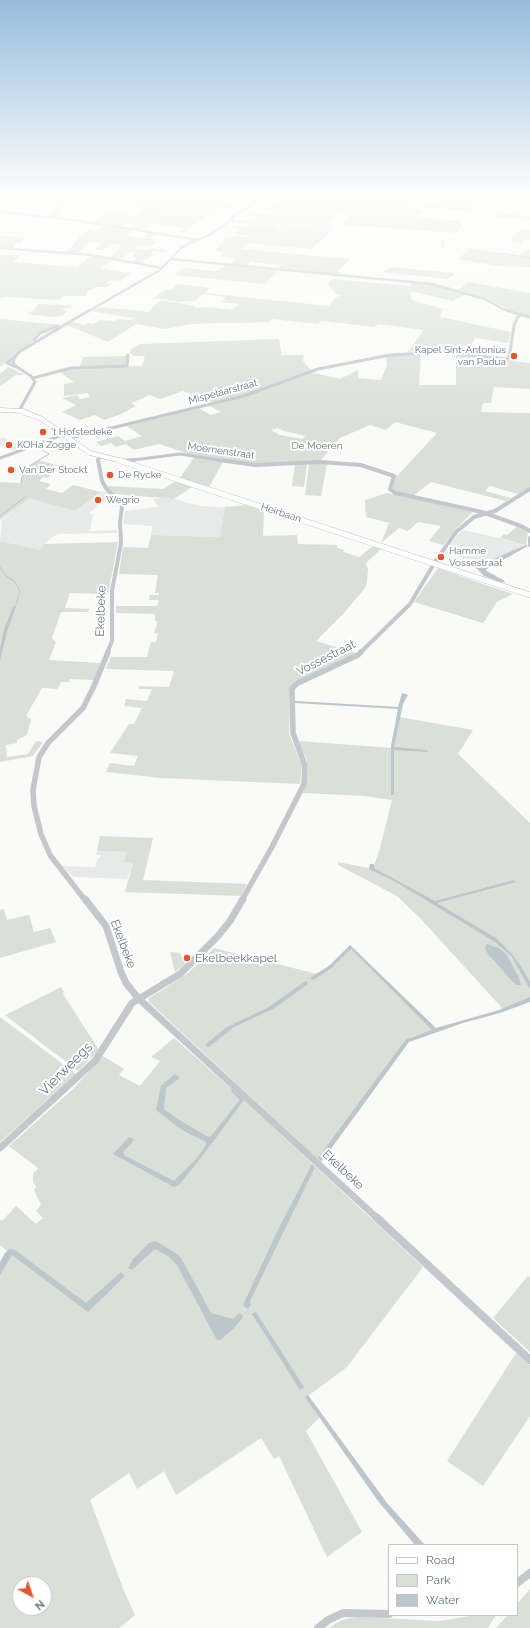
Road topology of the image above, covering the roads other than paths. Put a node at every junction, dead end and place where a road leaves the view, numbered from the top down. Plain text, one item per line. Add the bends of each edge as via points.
1 (157, 271) edge
2 (296, 271) edge
3 (521, 314) junction
4 (530, 317) edge
5 (128, 355) dead end
6 (14, 357) junction
7 (16, 367) junction
8 (33, 378) junction
9 (0, 410) edge
10 (19, 411) junction
11 (65, 434) junction
12 (70, 438) junction
13 (90, 453) junction
14 (102, 456) junction
15 (0, 458) edge
16 (123, 461) junction
17 (99, 462) junction
18 (530, 489) edge
19 (486, 514) junction
20 (530, 531) edge
21 (530, 538) edge
22 (530, 545) edge
23 (434, 563) junction
24 (530, 595) edge
25 (138, 998) junction
26 (0, 1148) edge
27 (530, 1360) edge
28 (530, 1573) edge
29 (518, 1582) edge
30 (388, 1614) edge
31 (318, 1628) edge

1 - 6 street via 35,342
2 - 3 street via 432,284 485,299 503,309
3 - 4 street
3 - 12 street, Mispelaarstraat via 515,322 510,352 506,359 443,352 379,357 318,369 238,398
5 - 8 street via 127,366 71,368
6 - 7 street
6 - 7 street via 7,363
7 - 8 street
8 - 10 street via 35,385
9 - 10 main road, Heirbaan
10 - 11 main road, Heirbaan via 40,418
11 - 12 main road, Heirbaan
11 - 15 street
12 - 13 main road, Heirbaan
13 - 14 main road, Heirbaan
13 - 17 street
14 - 16 main road, Heirbaan
14 - 17 street
16 - 19 street, Moernenstraat via 180,454 255,465 320,462 361,465 394,476 390,489 395,493
16 - 23 main road, Heirbaan
17 - 25 street, Ekelbeke via 102,481 122,507 121,543 112,592 112,641 83,708 44,747 39,756 33,790 34,806 41,834 50,855 106,926 121,972
18 - 19 street, Vossestraat
19 - 20 street
19 - 23 street, Vossestraat via 472,518 456,532
21 - 22 street
23 - 24 main road, Heirbaan
23 - 25 street, Vossestraat via 410,604 358,655 298,682 292,688 293,734 305,766 305,778 291,812 248,891 218,936 180,974
25 - 26 street, Vierweegs via 128,1009 95,1061
25 - 27 street, Ekelbeke
28 - 29 street
30 - 31 street via 343,1613

